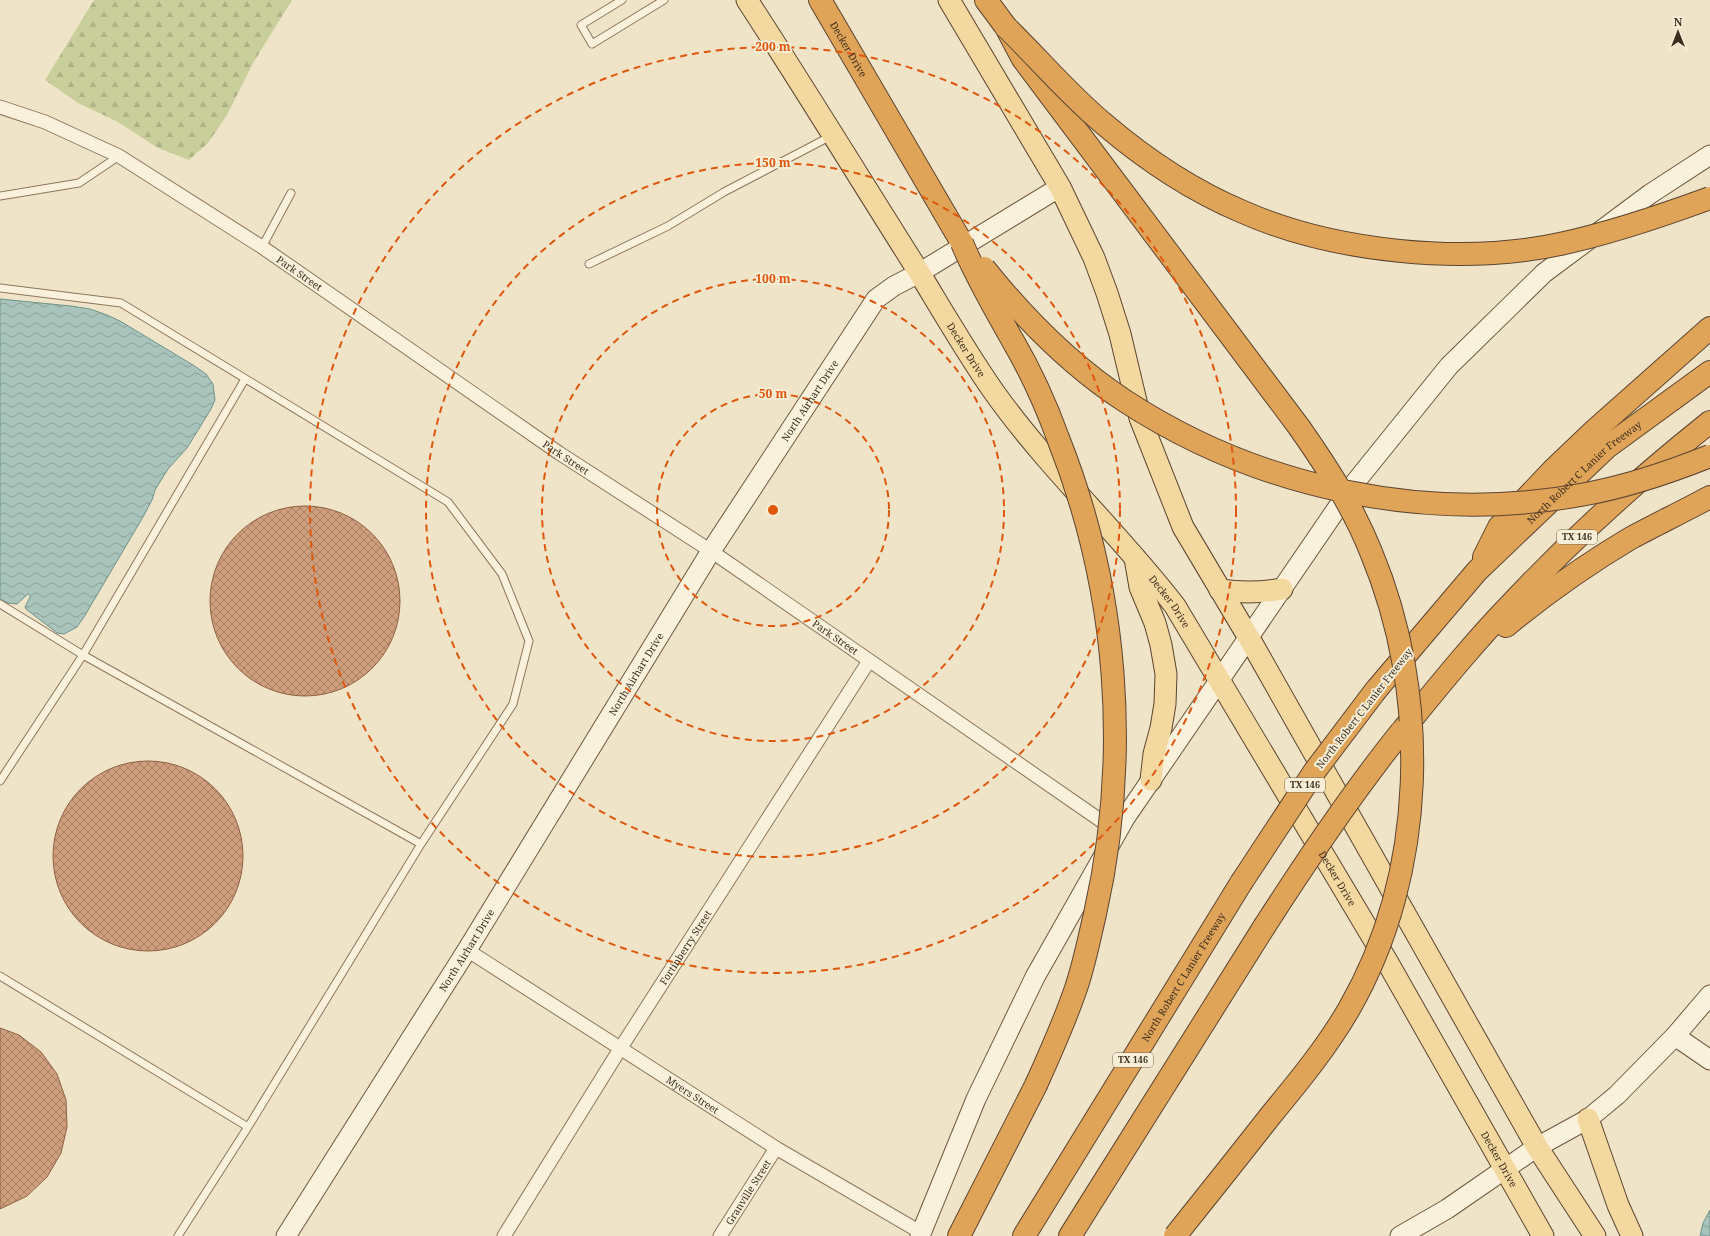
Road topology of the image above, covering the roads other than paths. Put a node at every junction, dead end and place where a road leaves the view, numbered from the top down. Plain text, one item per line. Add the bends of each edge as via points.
1 (622, 0) edge
2 (664, 0) edge
3 (747, 0) edge
4 (820, 0) edge
5 (949, 0) edge
6 (986, 0) edge
7 (1006, 27) junction
8 (0, 107) edge
9 (833, 136) junction
10 (1710, 155) edge
11 (119, 156) junction
12 (1060, 187) junction
13 (291, 193) dead end
14 (0, 196) edge
15 (1710, 198) edge
16 (962, 243) junction
17 (262, 247) junction
18 (589, 264) dead end
19 (919, 272) junction
20 (0, 288) edge
21 (1710, 328) edge
22 (1710, 372) edge
23 (245, 378) junction
24 (1710, 422) edge
25 (1710, 456) edge
26 (1710, 497) edge
27 (711, 552) junction
28 (1134, 556) junction
29 (1478, 571) junction
30 (1282, 589) junction
31 (1220, 590) junction
32 (0, 604) edge
33 (1249, 638) junction
34 (83, 655) junction
35 (869, 660) junction
36 (1456, 665) junction
37 (1219, 679) junction
38 (0, 780) edge
39 (1151, 780) junction
40 (1117, 833) junction
41 (421, 844) junction
42 (467, 950) junction
43 (0, 976) edge
44 (1710, 995) edge
45 (1675, 1036) junction
46 (620, 1049) junction
47 (1710, 1060) edge
48 (1588, 1119) junction
49 (248, 1127) junction
50 (1537, 1147) junction
51 (776, 1148) junction
52 (1505, 1170) junction
53 (921, 1234) edge
54 (178, 1236) edge
55 (286, 1236) edge
56 (504, 1236) edge
57 (720, 1236) edge
58 (959, 1236) edge
59 (1024, 1236) edge
60 (1070, 1236) edge
61 (1175, 1236) edge
62 (1400, 1236) edge
63 (1543, 1236) edge
64 (1595, 1236) edge
65 (1632, 1236) edge

1 - 2 lane via 581,25 592,44
3 - 9 main road, Decker Drive
4 - 16 highway, Decker Drive
5 - 12 main road
6 - 7 highway
7 - 15 highway, bridge via 1075,98 1105,125 1160,167 1243,212 1282,227 1332,240 1383,249 1450,255 1511,251 1559,245 1636,224
7 - 61 highway, bridge via 1023,59 1329,469 1353,512 1374,559 1393,617 1404,668 1411,746 1407,832 1402,867 1392,904 1368,972 1349,1008 1315,1061
8 - 11 street, Park Street via 45,122
9 - 18 lane via 724,192 668,226
9 - 19 main road, Decker Drive
10 - 30 main road via 1650,194 1544,273 1449,366 1353,485
11 - 14 lane via 79,183
11 - 17 street, Park Street
12 - 19 main road, North Airhart Drive
12 - 31 main road via 1094,258 1107,293 1120,334 1140,418 1183,527
13 - 17 lane
16 - 25 highway, bridge via 1057,348 1124,401 1215,450 1281,475 1322,487 1380,499 1434,504 1512,504 1580,495 1626,485 1664,474
16 - 58 highway, bridge via 975,274 1037,386 1076,485 1102,592 1113,677 1116,731 1109,841 1087,949 1075,990 1036,1085
17 - 27 street, Park Street via 552,449
19 - 27 main road, North Airhart Drive via 876,299
19 - 28 main road, Decker Drive via 963,347 996,394
20 - 23 lane via 121,303
21 - 29 highway via 1553,470 1499,527
22 - 29 highway, North Robert C Lanier Freeway / TX 146 via 1607,447
23 - 34 lane
23 - 41 lane via 448,502 502,574 529,641 513,704
24 - 36 highway, TX 146 via 1618,498 1514,601
26 - 36 highway via 1632,538 1597,560 1526,610
27 - 35 street, Park Street
27 - 42 main road, North Airhart Drive
28 - 37 main road, Decker Drive via 1175,606
28 - 39 main road via 1140,587 1161,645 1166,674 1162,728 1154,754
29 - 59 highway, North Robert C Lanier Freeway / TX 146, bridge via 1376,690 1314,772 1241,883
30 - 31 main road via 1261,593
30 - 33 main road
31 - 33 main road
32 - 34 lane
33 - 37 main road
33 - 50 main road
34 - 38 lane
34 - 41 lane
35 - 40 street, Park Street
35 - 46 street, Fortinberry Street
36 - 60 highway, TX 146, bridge via 1363,779 1308,858
37 - 39 main road
37 - 52 main road, Decker Drive via 1388,963
39 - 40 main road
40 - 53 main road via 1034,977 976,1099
41 - 49 lane
42 - 46 street, Myers Street
42 - 55 main road, North Airhart Drive
43 - 49 lane
44 - 45 main road
45 - 47 main road
45 - 48 main road via 1617,1096
46 - 51 street, Myers Street
46 - 56 street, Fortinberry Street
48 - 50 main road
48 - 65 main road via 1618,1205
49 - 54 lane
50 - 52 main road
50 - 64 main road
51 - 53 street, Myers Street
51 - 57 street, Granville Street
52 - 62 main road via 1447,1209
52 - 63 main road, Decker Drive

